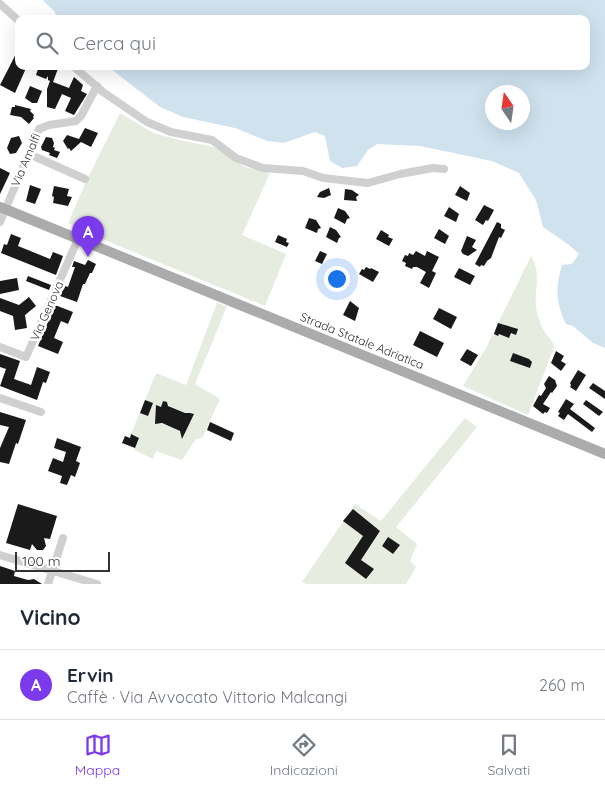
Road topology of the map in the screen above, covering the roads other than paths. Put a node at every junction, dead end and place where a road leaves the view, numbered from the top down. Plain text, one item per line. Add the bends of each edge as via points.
1 (0, 4) edge
2 (15, 17) edge
3 (78, 70) edge
4 (100, 89) junction
5 (29, 154) junction
6 (444, 169) dead end
7 (86, 179) dead end
8 (5, 209) edge
9 (0, 222) edge
10 (78, 239) junction
11 (0, 347) edge
12 (0, 398) edge
13 (41, 412) dead end
14 (605, 454) edge
15 (63, 538) dead end
16 (0, 555) edge
17 (52, 570) junction
18 (48, 584) edge
19 (97, 584) edge

1 - 2 street
3 - 4 street
4 - 5 street, Via Amalfi via 72,123 41,128
4 - 6 street via 147,122 171,132 212,140 236,158 263,168 303,171 323,178 368,183 408,172
5 - 7 street
5 - 8 street, Via Amalfi
8 - 9 street, Via Amalfi
8 - 10 main road, Strada Statale Adriatica
10 - 11 street, Via Genova via 26,357
10 - 14 main road, Strada Statale Adriatica
12 - 13 street
15 - 17 street
16 - 17 street
17 - 18 street
17 - 19 street

